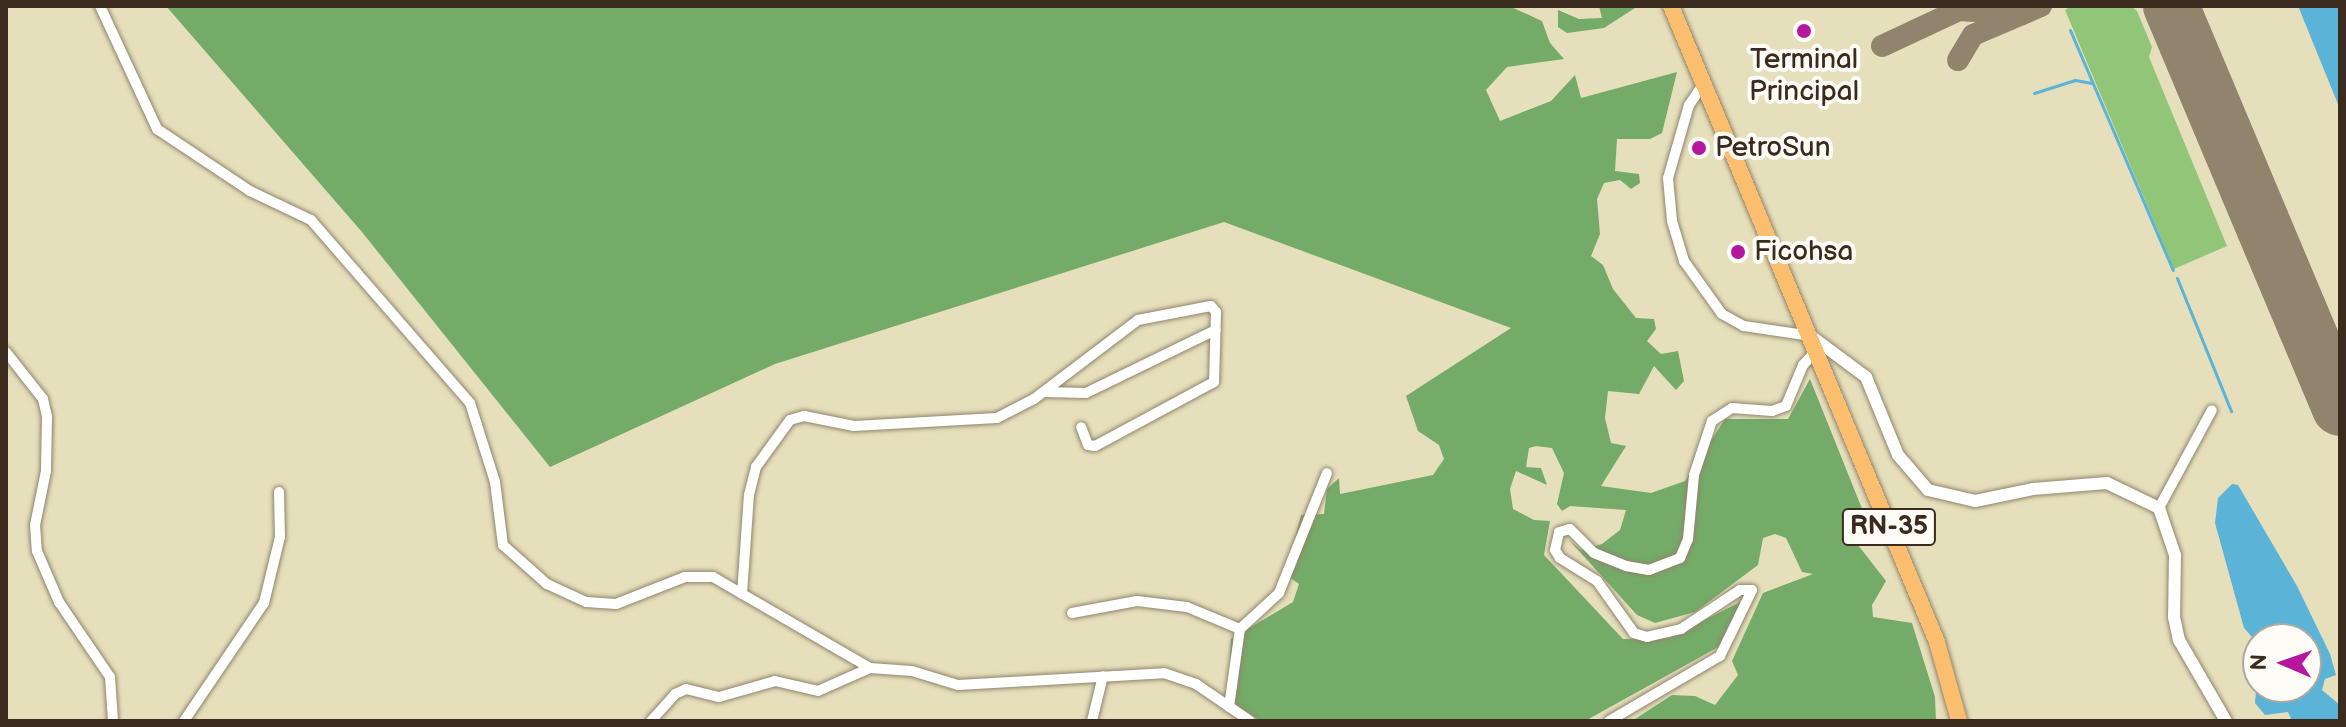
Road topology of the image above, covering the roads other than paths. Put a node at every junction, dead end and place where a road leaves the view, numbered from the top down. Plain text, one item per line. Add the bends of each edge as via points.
1 (100, 6) edge
2 (1671, 6) edge
3 (1704, 82) junction
4 (1216, 330) junction
5 (1814, 344) junction
6 (6, 352) edge
7 (1044, 392) junction
8 (2212, 410) dead end
9 (1081, 427) dead end
10 (1327, 473) dead end
11 (279, 492) dead end
12 (2159, 508) junction
13 (742, 594) junction
14 (1072, 613) dead end
15 (1240, 629) junction
16 (870, 668) junction
17 (1103, 676) junction
18 (1229, 707) junction
19 (113, 721) edge
20 (184, 721) edge
21 (651, 721) edge
22 (1092, 721) edge
23 (1250, 721) edge
24 (1609, 721) edge
25 (1959, 721) edge
26 (2226, 721) edge

1 - 13 street via 157,129 250,191 311,220 470,403 495,482 503,545 514,559 547,584 586,602 616,604 701,575
2 - 3 main road, RN-35
3 - 5 main road, RN-35
3 - 5 street via 1689,105 1668,178 1672,221 1684,261 1722,314 1744,326
4 - 7 street via 1086,393
4 - 7 street via 1211,306 1138,320
4 - 9 street via 1214,382 1095,446 1088,445
5 - 12 street via 1866,377 1898,455 1928,490 1975,501 2033,489 2107,483
5 - 24 street via 1786,406 1772,411 1732,408 1712,421 1694,475 1688,539 1680,558 1649,570 1626,566 1594,553 1570,529 1559,532 1555,550 1560,558 1597,581 1623,624 1647,637 1681,629 1740,590 1752,590 1720,656
5 - 25 main road, RN-35 via 1937,642
6 - 19 street via 43,399 47,417 37,551 59,602 110,677
7 - 13 street via 997,418 854,426 804,416 790,420 773,437 752,481
8 - 12 street
10 - 15 street via 1279,593
11 - 20 street via 280,537 264,603
12 - 26 street via 2175,555 2179,640
13 - 16 street
14 - 15 street via 1137,601 1187,607
15 - 18 street
16 - 17 street via 912,671 958,685
16 - 21 street via 818,691 775,681 719,697 686,689
17 - 18 street via 1182,677
17 - 22 street
18 - 23 street

